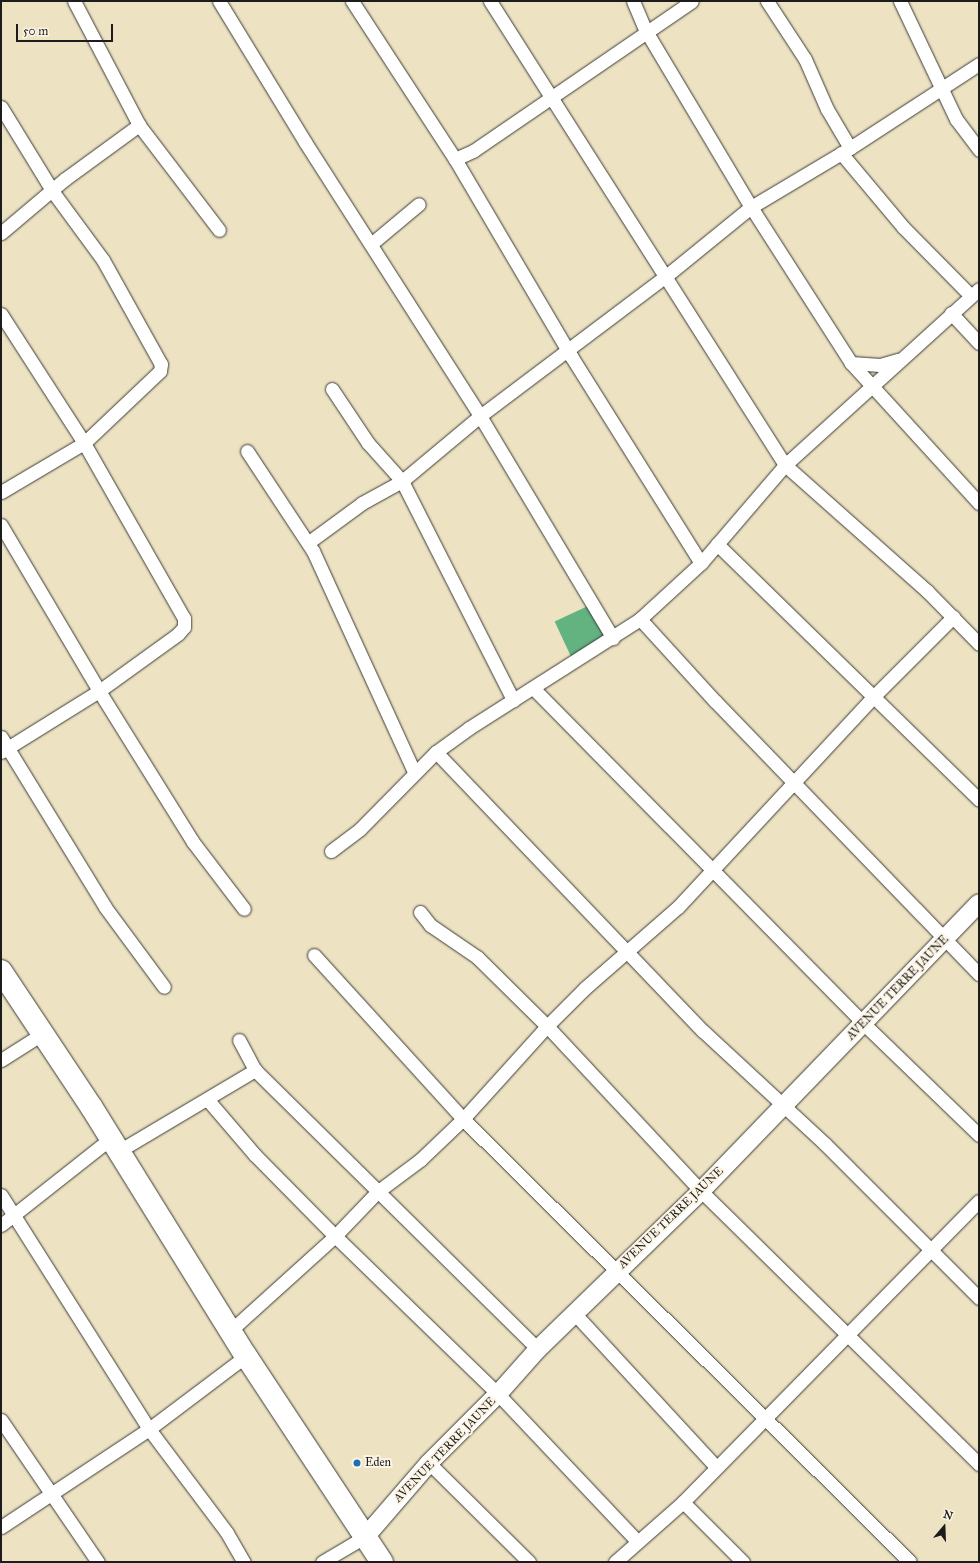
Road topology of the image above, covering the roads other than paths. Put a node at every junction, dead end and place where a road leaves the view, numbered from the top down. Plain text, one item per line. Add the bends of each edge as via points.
1 (74, 1) edge
2 (219, 1) edge
3 (352, 1) edge
4 (490, 1) edge
5 (633, 1) edge
6 (692, 1) edge
7 (767, 1) edge
8 (900, 1) edge
9 (646, 31) junction
10 (979, 64) edge
11 (942, 89) junction
12 (551, 98) junction
13 (1, 107) edge
14 (139, 125) junction
15 (979, 150) edge
16 (845, 151) junction
17 (455, 159) junction
18 (53, 192) junction
19 (419, 204) dead end
20 (751, 208) junction
21 (219, 230) dead end
22 (1, 233) edge
23 (371, 244) junction
24 (666, 276) junction
25 (974, 292) edge
26 (951, 312) junction
27 (1, 314) edge
28 (979, 343) edge
29 (567, 350) junction
30 (899, 360) junction
31 (851, 363) junction
32 (871, 386) junction
33 (332, 389) dead end
34 (480, 416) junction
35 (84, 443) junction
36 (247, 452) dead end
37 (785, 465) junction
38 (402, 481) junction
39 (1, 492) edge
40 (979, 503) edge
41 (1, 525) edge
42 (309, 542) junction
43 (717, 544) junction
44 (701, 563) junction
45 (953, 618) junction
46 (640, 619) junction
47 (614, 638) junction
48 (979, 644) edge
49 (533, 688) junction
50 (99, 691) junction
51 (872, 698) junction
52 (513, 700) junction
53 (1, 737) edge
54 (5, 750) edge
55 (436, 752) junction
56 (414, 772) junction
57 (794, 783) junction
58 (979, 800) edge
59 (331, 851) dead end
60 (713, 869) junction
61 (979, 903) edge
62 (244, 909) dead end
63 (420, 912) dead end
64 (944, 940) junction
65 (628, 952) junction
66 (314, 955) dead end
67 (1, 971) edge
68 (979, 974) edge
69 (164, 987) dead end
70 (864, 1024) junction
71 (546, 1026) junction
72 (42, 1034) junction
73 (239, 1040) dead end
74 (1, 1060) edge
75 (255, 1070) junction
76 (207, 1099) junction
77 (783, 1105) junction
78 (463, 1119) junction
79 (979, 1135) edge
80 (114, 1146) junction
81 (700, 1191) junction
82 (377, 1192) junction
83 (1, 1195) edge
84 (979, 1201) edge
85 (14, 1216) junction
86 (1, 1225) edge
87 (335, 1236) junction
88 (930, 1251) junction
89 (618, 1270) junction
90 (979, 1298) edge
91 (575, 1314) junction
92 (230, 1331) junction
93 (847, 1335) junction
94 (538, 1349) junction
95 (246, 1356) junction
96 (498, 1394) junction
97 (765, 1419) junction
98 (1, 1420) edge
99 (150, 1429) junction
100 (430, 1463) junction
101 (979, 1464) edge
102 (717, 1468) junction
103 (51, 1493) junction
104 (683, 1502) junction
105 (1, 1527) edge
106 (366, 1536) junction
107 (637, 1541) junction
108 (98, 1562) edge
109 (244, 1562) edge
110 (322, 1562) edge
111 (382, 1562) edge
112 (529, 1562) edge
113 (615, 1562) edge
114 (743, 1562) edge
115 (910, 1562) edge

1 - 14 street
2 - 23 street
3 - 17 street
4 - 12 street
5 - 9 street
6 - 9 street
7 - 16 street via 804,59
8 - 11 street
9 - 12 street
9 - 20 street
10 - 11 street
11 - 15 street via 956,119
11 - 16 street
12 - 17 street via 473,151
12 - 24 street
13 - 18 street
14 - 18 street via 65,179
14 - 21 street
16 - 20 street
16 - 25 street via 903,227
17 - 29 street
18 - 22 street
18 - 35 street via 103,260 161,364 160,371
19 - 23 street
20 - 24 street
20 - 31 street
23 - 34 street
24 - 29 street
24 - 37 street
25 - 26 street
26 - 28 street
26 - 30 street
27 - 35 street
29 - 34 street
29 - 44 street
30 - 31 street via 880,365
30 - 32 street
31 - 32 street
32 - 37 street
32 - 40 street
33 - 38 street via 368,443
34 - 38 street
34 - 47 street
35 - 39 street
35 - 50 street via 184,618 184,627 178,634
36 - 42 street
37 - 43 street
37 - 45 street via 927,590
38 - 42 street via 362,504
38 - 52 street
41 - 50 street
42 - 56 street
43 - 44 street
43 - 51 street
44 - 46 street
45 - 48 street
45 - 51 street
46 - 47 street
46 - 57 street
47 - 49 street
49 - 52 street
49 - 60 street
50 - 54 street
50 - 62 street via 193,842
51 - 57 street
51 - 58 street
52 - 55 street
53 - 54 street
54 - 69 street via 105,907
55 - 56 street
55 - 65 street
56 - 59 street via 360,829
57 - 60 street
57 - 64 street
60 - 65 street via 678,907
60 - 70 street
61 - 64 street, AVENUE TERRE JAUNE
63 - 71 street via 430,925 477,957
64 - 68 street
64 - 70 street, AVENUE TERRE JAUNE
65 - 71 street via 585,988
65 - 77 street via 703,1031
66 - 78 street
67 - 72 highway
70 - 77 street, AVENUE TERRE JAUNE
70 - 79 street
71 - 78 street
71 - 81 street
72 - 74 street
72 - 80 highway
73 - 75 street
75 - 76 street
75 - 82 street
76 - 80 street
76 - 87 street via 255,1155
77 - 81 street, AVENUE TERRE JAUNE
77 - 88 street via 836,1154
78 - 82 street via 420,1160
78 - 89 street
80 - 85 street
80 - 92 highway
81 - 89 street, AVENUE TERRE JAUNE
81 - 93 street
82 - 87 street
82 - 94 street
83 - 85 street
84 - 88 street
85 - 86 street
85 - 99 street
87 - 92 street
87 - 96 street
88 - 90 street
88 - 93 street
89 - 91 street, AVENUE TERRE JAUNE
89 - 97 street
91 - 94 street, AVENUE TERRE JAUNE
91 - 102 street
92 - 95 highway
93 - 97 street
93 - 101 street
94 - 96 street, AVENUE TERRE JAUNE
95 - 99 street
95 - 106 highway
96 - 100 street, AVENUE TERRE JAUNE
96 - 107 street
97 - 102 street
97 - 115 street
98 - 103 street
99 - 103 street
99 - 109 street via 228,1533
100 - 106 street, AVENUE TERRE JAUNE
100 - 112 street
102 - 104 street
103 - 105 street
103 - 108 street
104 - 107 street
104 - 114 street
106 - 110 street
106 - 111 highway
107 - 113 street

